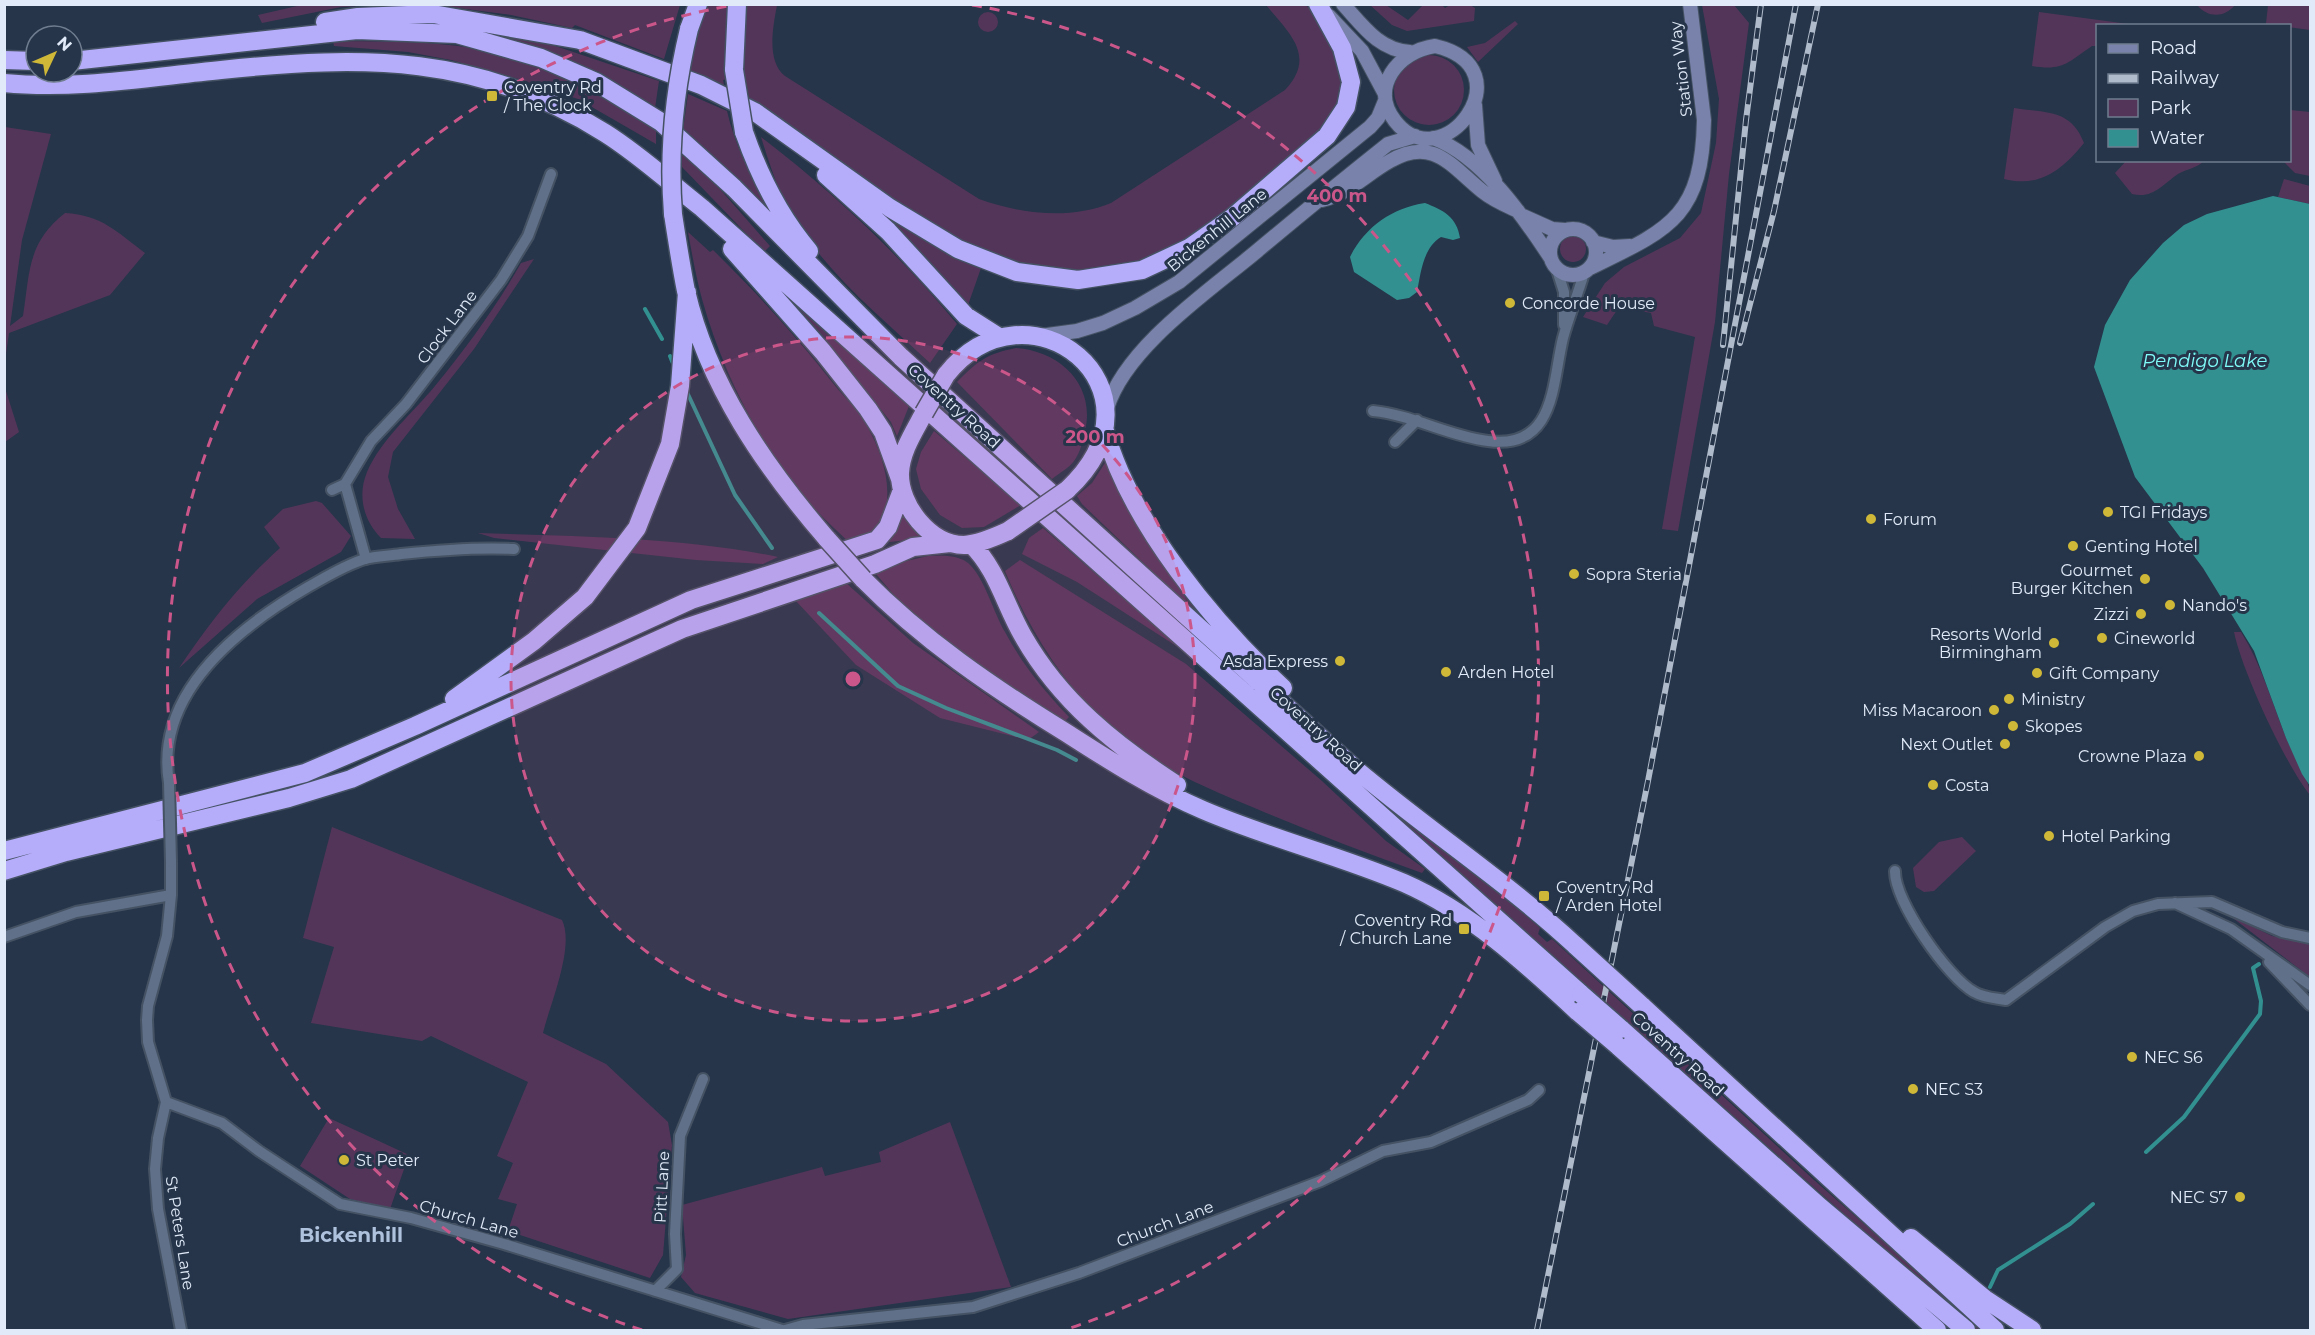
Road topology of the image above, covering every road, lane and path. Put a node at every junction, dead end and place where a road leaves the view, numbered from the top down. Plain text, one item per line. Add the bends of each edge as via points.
1 (698, 4) edge
2 (737, 4) edge
3 (1318, 4) edge
4 (1343, 4) edge
5 (1690, 4) edge
6 (228, 44) junction
7 (1410, 52) junction
8 (4, 60) edge
9 (84, 60) edge
10 (24, 61) edge
11 (4, 82) edge
12 (1385, 98) junction
13 (1475, 105) junction
14 (756, 112) junction
15 (1415, 136) junction
16 (1433, 138) junction
17 (655, 171) junction
18 (551, 174) dead end
19 (1499, 188) junction
20 (1317, 201) junction
21 (1521, 213) junction
22 (1565, 230) junction
23 (1593, 242) junction
24 (1636, 246) junction
25 (1554, 264) junction
26 (1587, 270) junction
27 (687, 292) junction
28 (1038, 336) junction
29 (999, 337) junction
30 (1563, 337) junction
31 (1107, 408) junction
32 (1373, 411) dead end
33 (1417, 420) junction
34 (1105, 431) junction
35 (1395, 442) dead end
36 (1020, 466) junction
37 (345, 484) junction
38 (901, 485) junction
39 (332, 490) dead end
40 (950, 543) junction
41 (971, 544) junction
42 (514, 549) dead end
43 (366, 559) junction
44 (415, 726) junction
45 (1072, 737) junction
46 (1177, 785) junction
47 (4, 851) edge
48 (1486, 869) junction
49 (4, 870) edge
50 (1895, 871) dead end
51 (171, 894) junction
52 (2175, 903) junction
53 (4, 937) edge
54 (2310, 938) edge
55 (2246, 939) junction
56 (1546, 962) junction
57 (2310, 985) edge
58 (1580, 1003) junction
59 (2310, 1005) edge
60 (1619, 1038) junction
61 (703, 1079) dead end
62 (1539, 1090) dead end
63 (166, 1102) junction
64 (1846, 1194) junction
65 (1820, 1207) junction
66 (655, 1291) junction
67 (181, 1330) edge
68 (783, 1330) edge
69 (1937, 1330) edge
70 (1948, 1330) edge
71 (1966, 1330) edge
72 (1995, 1330) edge
73 (2032, 1330) edge

1 - 27 highway, bridge via 689,28 673,111 670,166
2 - 36 highway, bridge via 734,70 744,132 760,175 800,240
3 - 12 main road via 1362,51
3 - 14 highway via 1350,72 1348,101 1336,125 1217,230 1166,260 1125,274 1078,280 1044,278 968,254 890,208
4 - 7 main road via 1380,43
5 - 24 main road, Station Way via 1703,100 1704,138 1699,166 1678,216
6 - 9 highway
6 - 14 highway via 267,32 358,17 433,14 580,40 701,85
6 - 36 highway, Coventry Road via 357,30 457,34 541,58 596,82 661,122 734,188 901,357
7 - 12 main road via 1392,73
7 - 13 main road via 1435,46 1457,54 1475,80
8 - 10 highway
11 - 17 highway, Coventry Road via 39,86 116,81 335,60 410,63 470,75 537,98 606,134
12 - 15 main road via 1387,110 1397,124
12 - 28 main road, Bickenhill Lane via 1370,127 1179,282 1136,309 1092,327
13 - 16 main road via 1463,123
13 - 19 main road via 1478,145
14 - 29 highway via 888,231 966,316
15 - 16 main road
15 - 20 main road via 1388,144
16 - 19 main road via 1465,157
17 - 38 highway via 744,262 868,409 883,432
17 - 56 highway, Coventry Road via 702,208
18 - 37 street, Clock Lane via 528,236 501,280 406,404 371,441
19 - 21 main road
20 - 21 main road via 1342,195 1388,162 1416,151 1449,161 1492,199
20 - 31 main road via 1158,335 1135,359
21 - 22 main road via 1552,229
21 - 25 main road
22 - 23 main road via 1579,230
22 - 25 main road via 1552,241
23 - 24 main road via 1613,247
23 - 26 main road via 1596,255
24 - 26 main road, Station Way
25 - 26 main road via 1570,275
25 - 30 street via 1564,292
26 - 30 street
27 - 44 highway via 680,386 670,444 637,528 585,597 534,641
27 - 45 highway, bridge via 702,342 739,420 789,495 827,539 889,606 946,654
28 - 29 highway
28 - 31 highway via 1082,360 1094,375
29 - 38 highway, bridge via 972,348 946,375 905,451
30 - 33 street via 1550,406 1539,424 1521,437 1487,441
31 - 34 highway
32 - 33 street
33 - 35 street
34 - 41 highway, bridge via 1090,465 1067,490 1008,531
34 - 48 highway via 1136,508 1225,627 1304,708
36 - 48 highway, Coventry Road via 1391,800
37 - 39 street
37 - 43 street
38 - 40 highway via 918,520
38 - 44 highway via 888,527 877,540 691,600
40 - 41 highway
40 - 49 highway via 913,547 875,564 682,629 351,779
41 - 46 highway via 989,565 1023,637 1066,697 1109,738
42 - 43 street, St Peters Lane via 476,547
43 - 51 street, St Peters Lane, bridge via 277,605 228,643 204,668 184,698 172,731 168,761
44 - 47 highway via 305,773
45 - 46 highway
45 - 58 highway via 1111,764 1202,810 1378,873 1435,899
46 - 56 highway via 1432,887 1479,916 1516,946
48 - 64 highway, Coventry Road, bridge via 1576,946
50 - 52 street via 1897,891 1910,916 1956,975 1975,993 2006,1000 2125,915
51 - 53 street via 76,912
51 - 63 street, St Peters Lane via 167,936 147,1020 148,1041
52 - 54 street via 2212,902 2282,932
52 - 55 street
55 - 57 street
55 - 59 street
56 - 58 highway, Coventry Road
58 - 60 highway, Coventry Road, bridge
60 - 65 highway, Coventry Road
60 - 69 highway
61 - 66 street, Pitt Lane via 680,1136 677,1269
62 - 68 street, Church Lane via 1528,1100 1431,1142 1383,1152 1321,1181 1079,1273 973,1307
63 - 66 street, Church Lane via 222,1123 340,1204 411,1218
63 - 67 street, St Peters Lane via 155,1169 158,1209
64 - 72 highway, Coventry Road
64 - 73 highway via 1887,1217 1985,1299
65 - 70 highway
65 - 71 highway, Coventry Road
66 - 68 street, Church Lane

